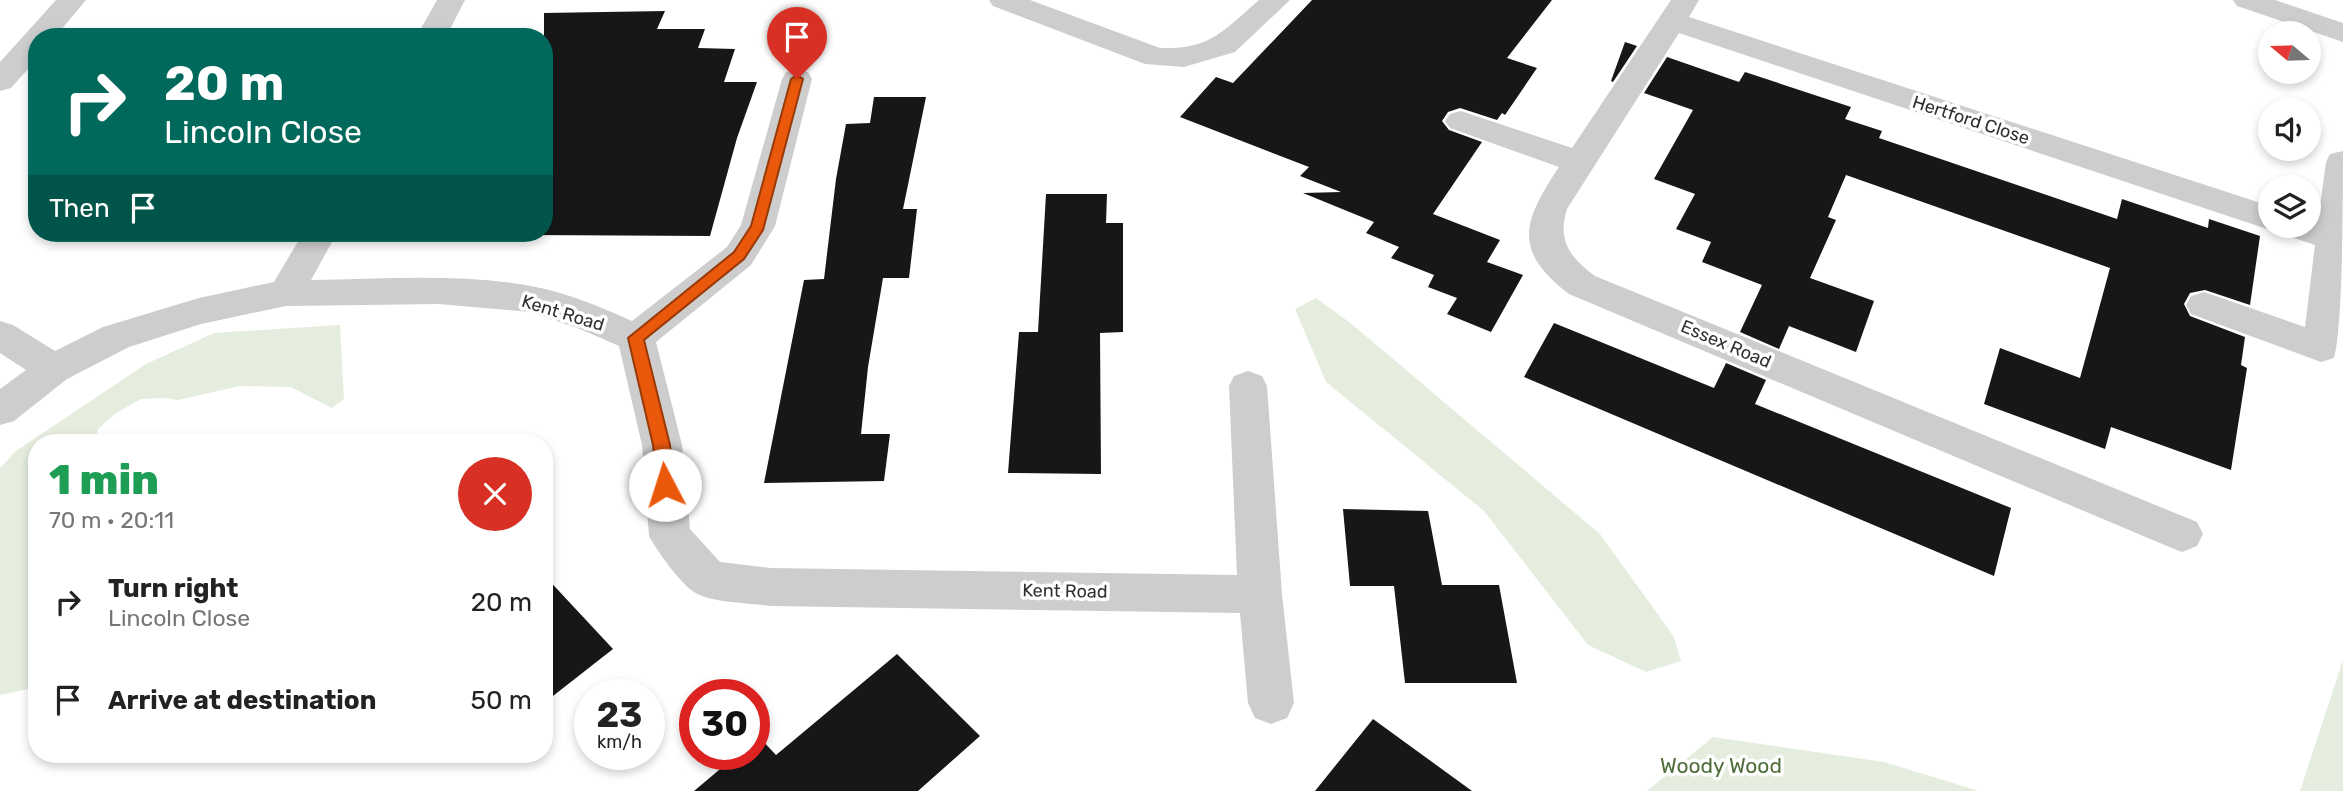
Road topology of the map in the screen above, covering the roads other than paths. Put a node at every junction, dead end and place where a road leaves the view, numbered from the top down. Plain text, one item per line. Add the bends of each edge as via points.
1 (72, 0) edge
2 (452, 0) edge
3 (1003, 0) edge
4 (1276, 0) edge
5 (2247, 0) edge
6 (1678, 11) edge
7 (47, 28) edge
8 (436, 28) edge
9 (2343, 33) edge
10 (28, 49) edge
11 (797, 79) dead end
12 (0, 81) edge
13 (1461, 121) dead end
14 (1578, 162) junction
15 (2342, 162) edge
16 (2258, 214) edge
17 (2321, 235) edge
18 (2334, 239) junction
19 (315, 242) edge
20 (286, 293) junction
21 (2204, 306) dead end
22 (0, 335) edge
23 (636, 338) junction
24 (54, 369) junction
25 (1248, 386) dead end
26 (0, 410) edge
27 (2182, 534) dead end
28 (1260, 594) junction
29 (1271, 703) dead end

1 - 7 street
2 - 8 street
3 - 4 street via 1156,57 1184,58 1224,46
5 - 9 street
6 - 14 street, Essex Road
6 - 16 street, Hertford Close
10 - 12 street
11 - 23 street via 758,226 739,256
13 - 14 street
14 - 27 street, Essex Road via 1553,203 1545,230 1550,251 1567,274 1583,285
15 - 18 street
17 - 18 street
18 - 21 street via 2321,348
19 - 20 street
20 - 23 street, Kent Road via 439,291 532,299
20 - 24 street, Kent Road via 200,311 116,337
22 - 24 street
23 - 28 street, Kent Road via 662,445 670,536 709,579 771,587
24 - 26 street, Kent Road
25 - 28 street
28 - 29 street

